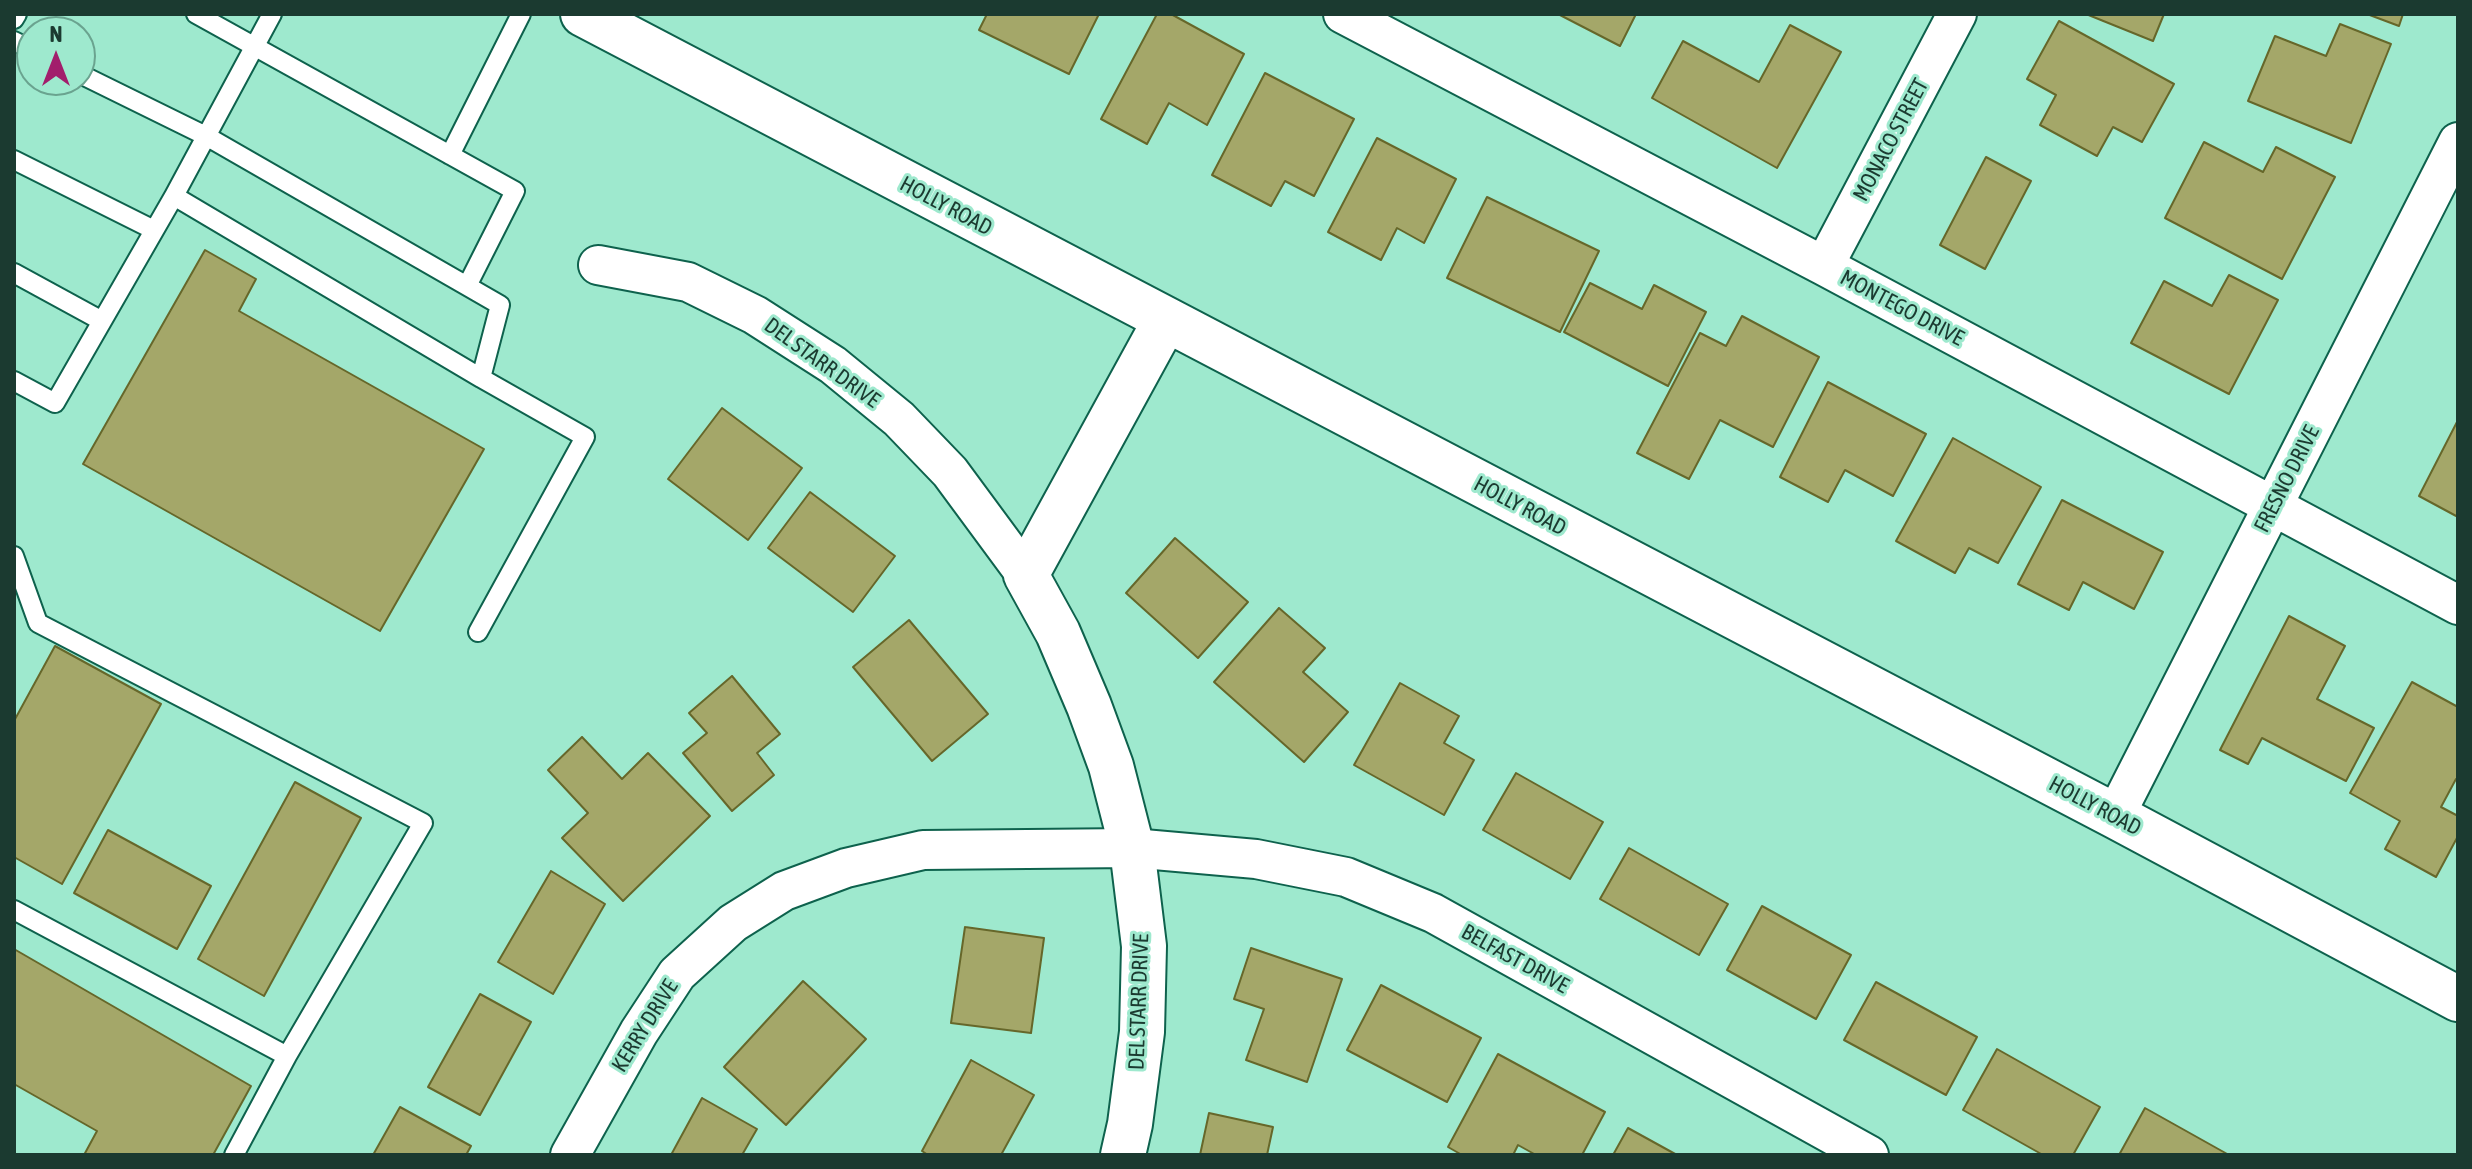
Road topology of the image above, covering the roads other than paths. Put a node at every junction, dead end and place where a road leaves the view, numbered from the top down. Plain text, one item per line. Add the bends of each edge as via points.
1 (196, 14) edge
2 (272, 14) edge
3 (521, 14) edge
4 (583, 14) edge
5 (1343, 14) edge
6 (1957, 14) edge
7 (255, 47) junction
8 (96, 82) edge
9 (206, 136) junction
10 (2458, 142) edge
11 (450, 155) junction
12 (14, 160) edge
13 (174, 196) junction
14 (154, 230) junction
15 (598, 265) dead end
16 (1824, 266) junction
17 (14, 273) edge
18 (467, 286) junction
19 (102, 321) junction
20 (1165, 321) junction
21 (481, 378) junction
22 (14, 381) edge
23 (2273, 506) junction
24 (14, 556) edge
25 (1026, 575) junction
26 (2458, 605) edge
27 (478, 632) dead end
28 (2115, 816) junction
29 (1132, 848) junction
30 (14, 910) edge
31 (2458, 999) edge
32 (287, 1056) junction
33 (234, 1155) edge
34 (570, 1155) edge
35 (1123, 1155) edge
36 (1869, 1155) edge

1 - 7 lane
2 - 7 lane
3 - 11 lane
4 - 20 main road, HOLLY ROAD
5 - 16 street, MONTEGO DRIVE
6 - 16 street, MONACO STREET
7 - 9 lane
7 - 11 lane
8 - 9 lane
9 - 13 lane
9 - 18 lane
10 - 23 street, FRESNO DRIVE
11 - 18 lane via 515,191
12 - 14 lane
13 - 14 lane
13 - 21 lane
14 - 19 lane
15 - 25 street, DEL STARR DRIVE via 688,282 755,315 833,365 899,419 950,472
16 - 23 street, MONTEGO DRIVE
17 - 19 lane
18 - 21 lane via 500,305
19 - 22 lane via 55,403
20 - 25 main road
20 - 28 main road, HOLLY ROAD
21 - 27 lane via 585,437
23 - 26 street, MONTEGO DRIVE
23 - 28 street, FRESNO DRIVE
24 - 32 lane via 38,623 423,823
25 - 29 main road, DEL STARR DRIVE via 1089,706
28 - 31 main road, HOLLY ROAD
29 - 34 street, KERRY DRIVE via 923,850 846,868 784,891 733,923 677,974
29 - 35 main road, DEL STARR DRIVE via 1144,946 1142,1032
29 - 36 street, BELFAST DRIVE via 1256,859 1346,877 1419,907
30 - 32 lane
32 - 33 lane

